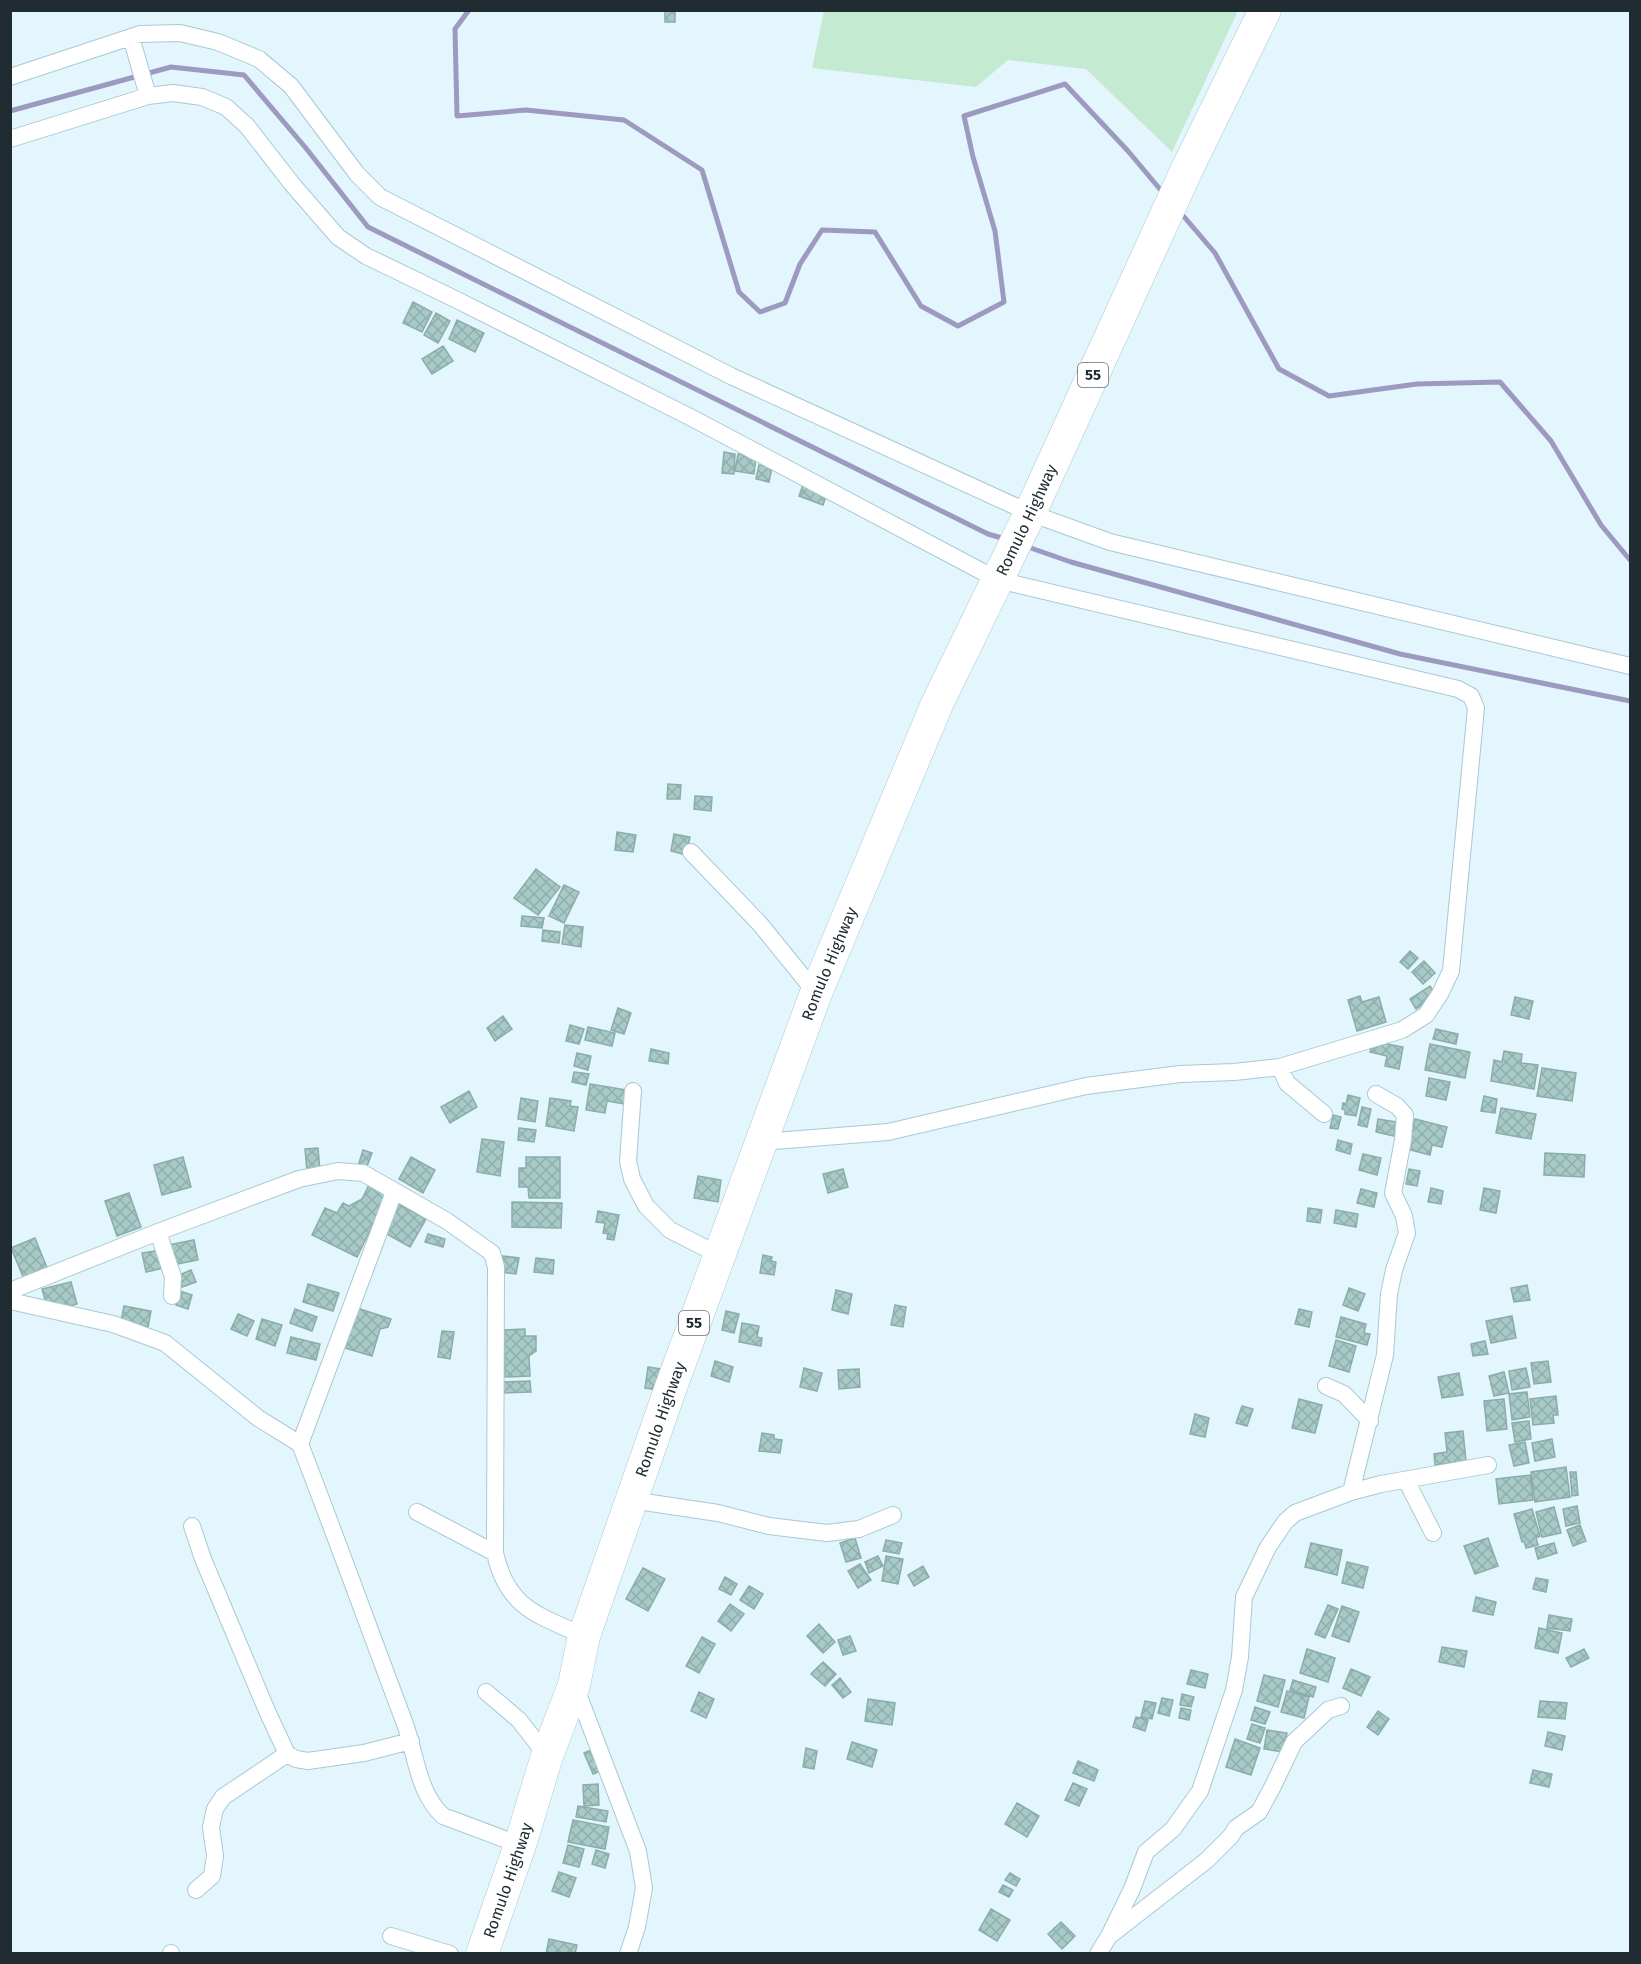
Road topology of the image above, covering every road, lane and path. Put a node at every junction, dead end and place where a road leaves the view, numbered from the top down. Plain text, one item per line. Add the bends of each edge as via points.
1 (1265, 10) edge
2 (133, 43) junction
3 (10, 78) edge
4 (147, 90) junction
5 (10, 139) edge
6 (1028, 516) junction
7 (1001, 574) junction
8 (1630, 666) edge
9 (691, 852) dead end
10 (816, 993) junction
11 (1280, 1067) junction
12 (633, 1091) dead end
13 (1376, 1094) dead end
14 (1324, 1114) dead end
15 (761, 1142) junction
16 (394, 1192) junction
17 (158, 1232) junction
18 (719, 1255) junction
19 (10, 1291) edge
20 (172, 1296) dead end
21 (10, 1301) edge
22 (1326, 1386) dead end
23 (1370, 1421) junction
24 (300, 1444) junction
25 (1488, 1465) dead end
26 (1406, 1480) junction
27 (1351, 1492) junction
28 (632, 1500) junction
29 (417, 1512) dead end
30 (893, 1515) dead end
31 (192, 1526) dead end
32 (1433, 1533) dead end
33 (495, 1553) junction
34 (584, 1636) junction
35 (574, 1685) junction
36 (486, 1692) dead end
37 (1341, 1706) dead end
38 (411, 1741) junction
39 (287, 1754) junction
40 (547, 1756) junction
41 (520, 1845) junction
42 (196, 1890) dead end
43 (391, 1936) dead end
44 (1109, 1936) junction
45 (450, 1953) edge
46 (482, 1953) edge
47 (628, 1953) edge
48 (1098, 1953) edge

1 - 6 highway, Romulo Highway / 55 via 1188,167
2 - 3 street
2 - 4 street
2 - 6 street via 140,34 180,33 218,42 260,59 291,86 357,174 380,197 732,375
4 - 5 street
4 - 7 street via 202,96 226,107 247,126 338,237 366,256
6 - 7 highway, Romulo Highway / 55
6 - 8 street via 1110,542
7 - 10 highway, Romulo Highway / 55 via 938,704
7 - 11 street via 1458,689 1471,696 1476,708 1450,971 1440,994 1426,1016 1402,1030
9 - 10 street via 760,924
10 - 15 highway, Romulo Highway / 55
11 - 14 street via 1287,1083
11 - 15 street via 1086,1086 888,1132
12 - 18 street via 628,1161 646,1206 670,1230
13 - 23 street via 1405,1114 1393,1193 1407,1233 1389,1294 1385,1355
15 - 18 highway, Romulo Highway / 55
16 - 17 street via 363,1173 338,1171 299,1179
16 - 24 street
16 - 33 street via 447,1221 492,1253 496,1267
17 - 19 street
17 - 20 street via 173,1277
18 - 28 highway, Romulo Highway / 55
21 - 24 street via 112,1324 165,1343 258,1418
22 - 23 street via 1344,1394
23 - 27 street
24 - 38 street
25 - 26 street
26 - 27 street
26 - 32 street
27 - 44 street via 1295,1513 1268,1547 1244,1597 1234,1690 1200,1791 1173,1829 1146,1852
28 - 30 street via 827,1533 859,1529
28 - 34 highway, Romulo Highway / 55
29 - 33 street
31 - 39 street
33 - 34 street via 510,1591 528,1610
34 - 35 highway, Romulo Highway / 55
35 - 40 highway, Romulo Highway / 55
35 - 47 street via 638,1851 644,1888
36 - 40 street via 519,1720
37 - 44 street via 1328,1710 1294,1742 1259,1812 1236,1828 1207,1860
38 - 39 street via 308,1761
38 - 41 street via 426,1797 433,1807 443,1816
39 - 42 street via 223,1797 211,1827 215,1856 212,1876
40 - 41 highway, Romulo Highway / 55
41 - 46 highway, Romulo Highway / 55
43 - 45 street
44 - 48 street

